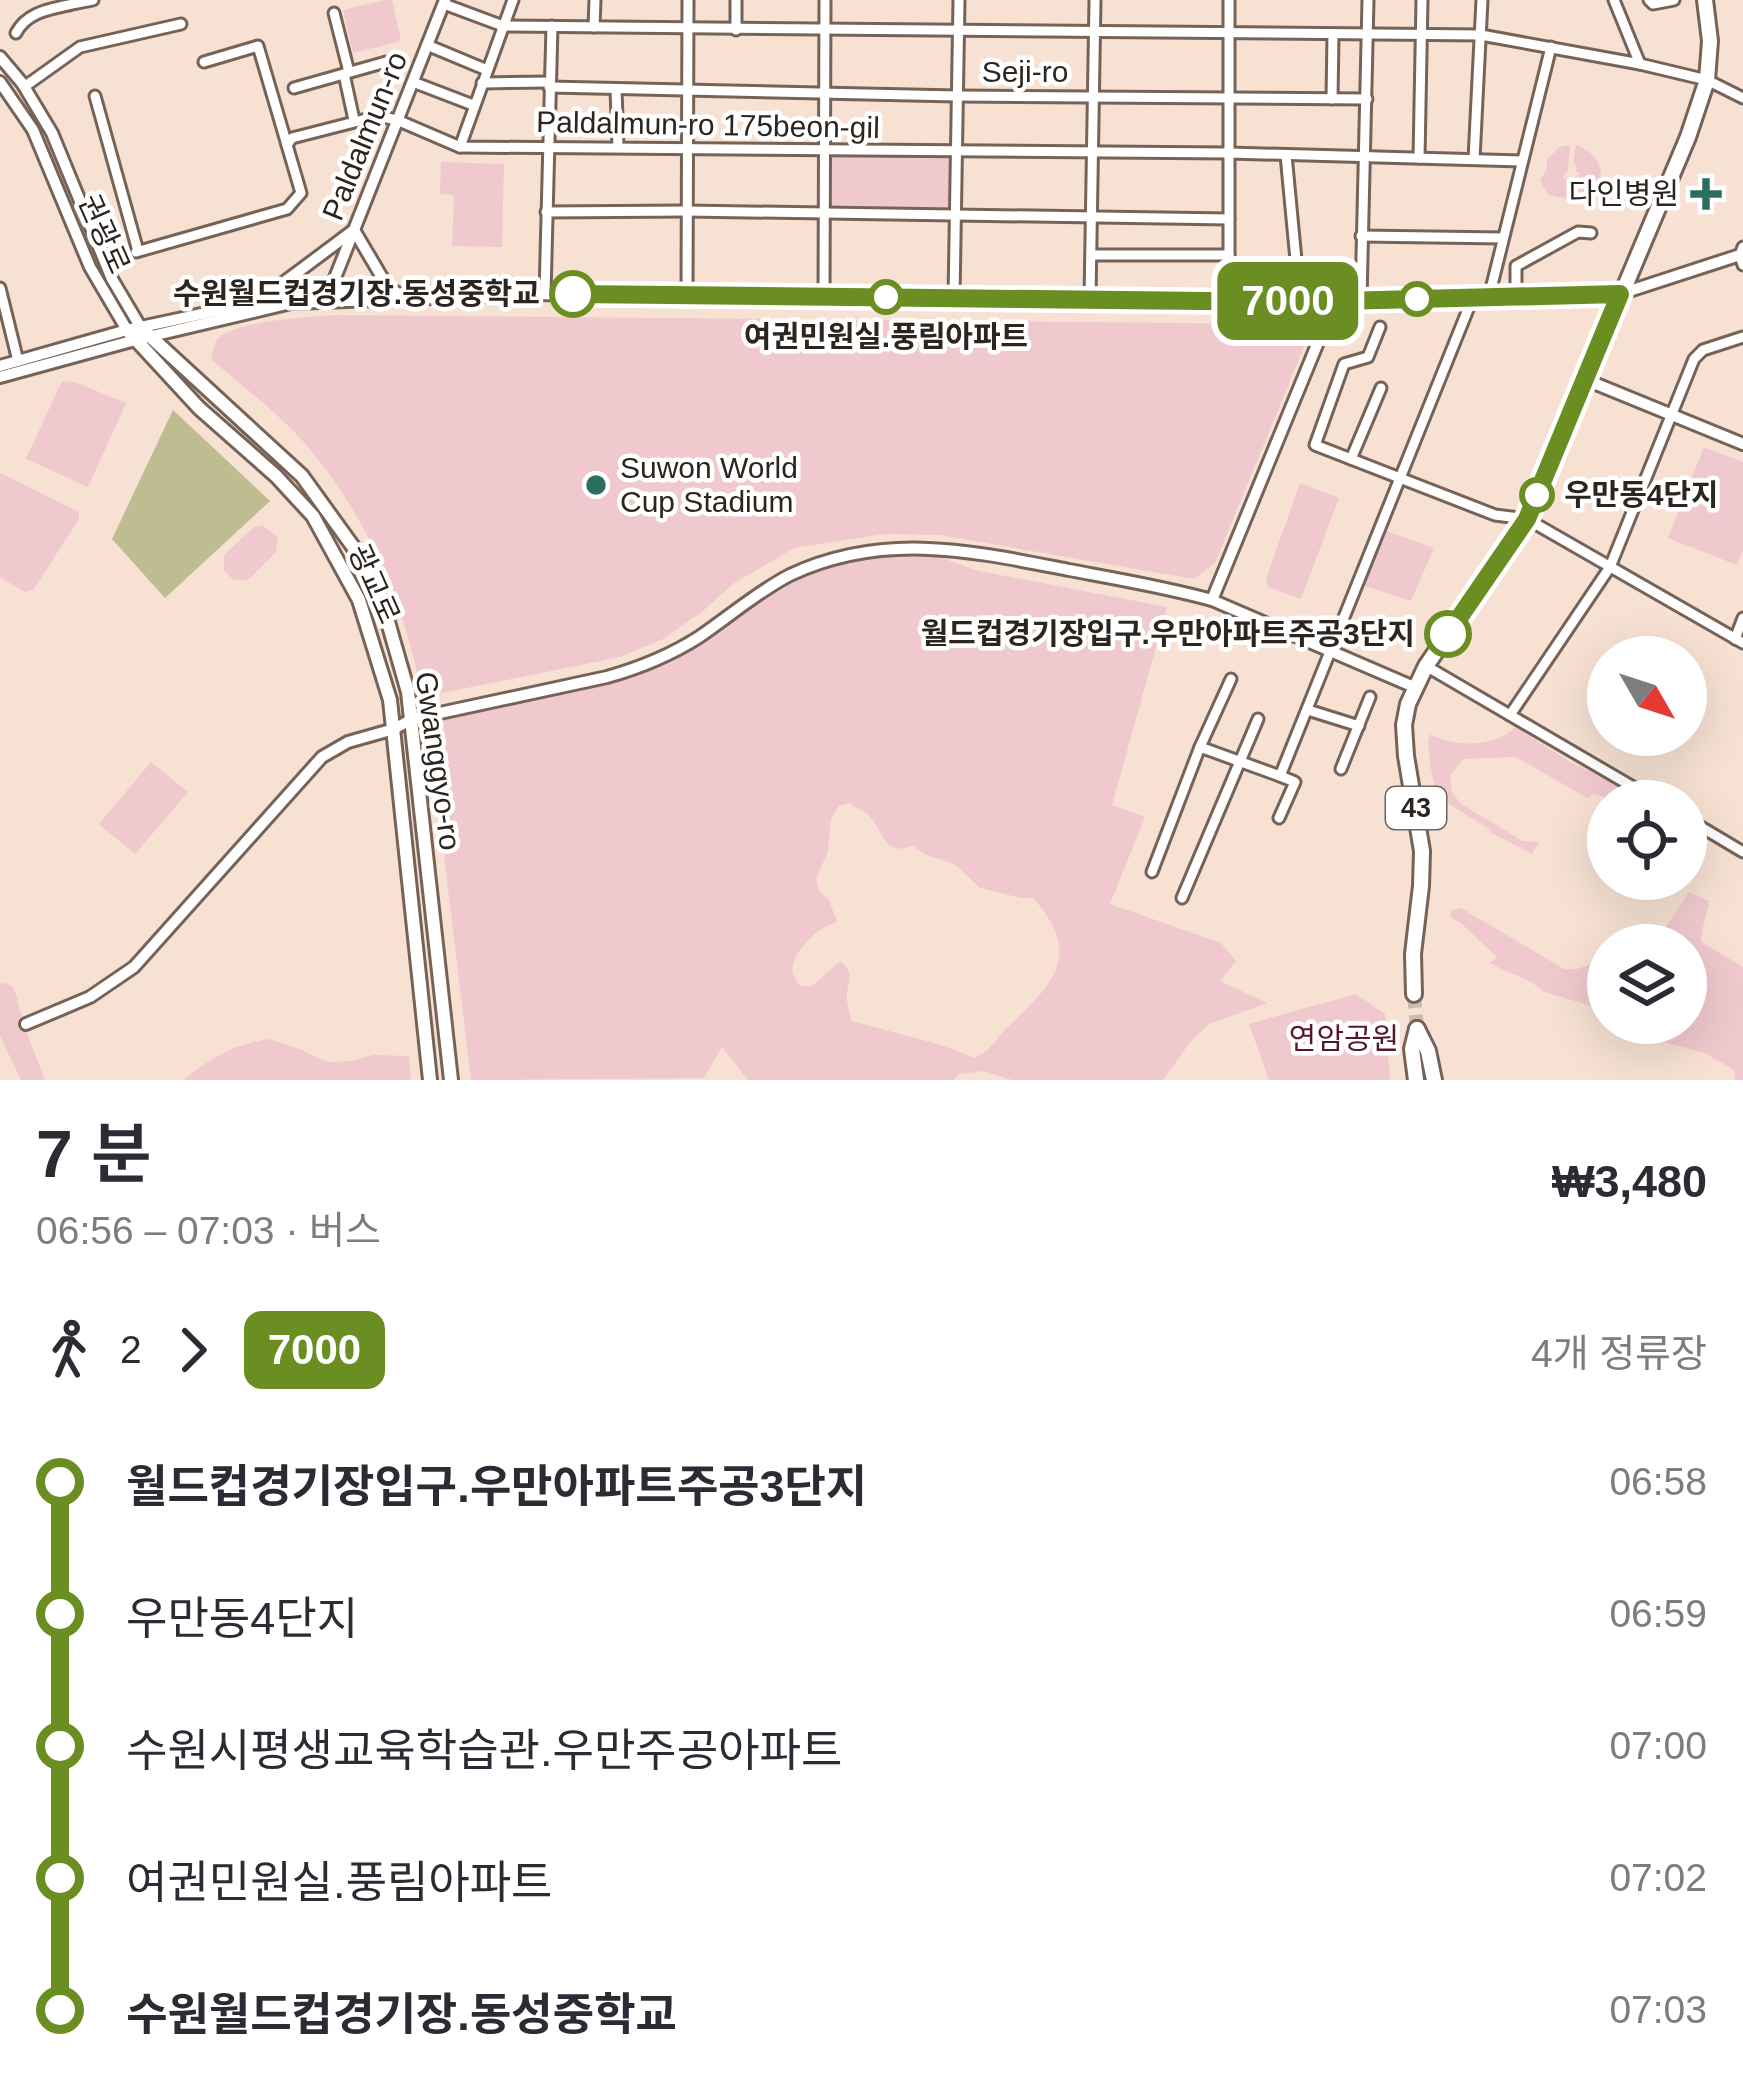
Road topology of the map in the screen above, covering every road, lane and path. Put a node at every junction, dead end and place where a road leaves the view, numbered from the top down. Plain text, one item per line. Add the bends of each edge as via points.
1 (93, 0) edge
2 (513, 0) edge
3 (595, 0) edge
4 (688, 0) edge
5 (736, 0) edge
6 (825, 0) edge
7 (959, 0) edge
8 (1095, 0) edge
9 (1229, 0) edge
10 (1368, 0) edge
11 (1422, 0) edge
12 (1482, 0) edge
13 (1614, 0) edge
14 (1649, 0) edge
15 (1674, 0) edge
16 (1705, 0) edge
17 (77, 2) edge
18 (445, 2) edge
19 (334, 13) dead end
20 (181, 24) dead end
21 (503, 26) junction
22 (552, 26) junction
23 (594, 27) junction
24 (688, 29) junction
25 (736, 30) junction
26 (825, 30) junction
27 (958, 31) junction
28 (1095, 32) junction
29 (16, 33) dead end
30 (1229, 33) junction
31 (1333, 34) junction
32 (1367, 34) junction
33 (1423, 35) junction
34 (1481, 35) junction
35 (427, 45) junction
36 (1551, 47) junction
37 (0, 57) edge
38 (204, 62) dead end
39 (386, 62) dead end
40 (1640, 64) junction
41 (0, 68) edge
42 (487, 70) junction
43 (347, 73) junction
44 (1706, 80) junction
45 (0, 82) edge
46 (413, 82) junction
47 (482, 83) junction
48 (549, 85) junction
49 (24, 87) junction
50 (294, 88) dead end
51 (616, 89) junction
52 (688, 91) junction
53 (0, 92) edge
54 (825, 94) junction
55 (95, 96) dead end
56 (957, 96) junction
57 (1094, 96) junction
58 (1743, 98) edge
59 (1228, 99) junction
60 (1332, 99) junction
61 (1367, 99) junction
62 (473, 105) junction
63 (354, 120) junction
64 (398, 120) junction
65 (287, 145) junction
66 (460, 147) junction
67 (617, 147) junction
68 (550, 148) junction
69 (688, 148) junction
70 (824, 150) junction
71 (956, 151) junction
72 (1229, 153) junction
73 (1093, 154) junction
74 (1286, 154) junction
75 (44, 155) junction
76 (1364, 156) junction
77 (1419, 158) junction
78 (1474, 159) junction
79 (1522, 161) junction
80 (63, 165) junction
81 (688, 211) junction
82 (546, 212) junction
83 (824, 213) junction
84 (956, 215) junction
85 (1092, 217) junction
86 (1229, 219) junction
87 (354, 230) junction
88 (1591, 233) dead end
89 (1361, 236) junction
90 (1503, 238) junction
91 (1092, 255) junction
92 (1229, 255) junction
93 (1742, 255) edge
94 (0, 288) edge
95 (390, 291) junction
96 (545, 294) junction
97 (1620, 294) junction
98 (328, 296) junction
99 (687, 296) junction
100 (1516, 296) junction
101 (422, 297) junction
102 (824, 297) junction
103 (1473, 297) junction
104 (1490, 297) junction
105 (954, 298) junction
106 (1090, 299) junction
107 (1229, 300) junction
108 (1361, 300) junction
109 (1300, 302) junction
110 (1336, 302) junction
111 (256, 304) junction
112 (1380, 327) dead end
113 (138, 334) junction
114 (1743, 337) edge
115 (18, 361) junction
116 (0, 366) edge
117 (0, 377) edge
118 (1584, 379) junction
119 (1381, 388) dead end
120 (1672, 416) junction
121 (1743, 428) edge
122 (1740, 443) edge
123 (1351, 459) junction
124 (1400, 478) junction
125 (1527, 519) junction
126 (1610, 567) junction
127 (1212, 600) junction
128 (1743, 618) edge
129 (1739, 641) edge
130 (1332, 653) junction
131 (1426, 666) junction
132 (1231, 679) dead end
133 (1414, 687) junction
134 (1370, 697) dead end
135 (1308, 710) junction
136 (1510, 715) junction
137 (412, 718) junction
138 (1258, 719) dead end
139 (1359, 726) junction
140 (394, 729) junction
141 (1200, 748) junction
142 (1238, 761) junction
143 (1341, 769) dead end
144 (1280, 776) junction
145 (1621, 780) edge
146 (1279, 818) dead end
147 (1707, 831) edge
148 (1743, 852) edge
149 (1152, 872) dead end
150 (1182, 898) dead end
151 (1414, 994) tunnel mouth
152 (26, 1024) dead end
153 (430, 1080) edge
154 (451, 1080) edge
155 (1415, 1080) edge
156 (1434, 1080) edge

1 - 17 street
2 - 21 street
3 - 23 street
4 - 24 street
5 - 25 street
6 - 26 street
7 - 27 street, Seji-ro
8 - 28 street
9 - 30 street
10 - 32 street
11 - 33 street
12 - 34 street
13 - 40 street
14 - 15 street
16 - 44 main road, 43
17 - 29 street via 22,21
18 - 21 street
18 - 35 street, Paldalmun-ro
19 - 43 street
20 - 49 street via 80,47
21 - 22 street
21 - 42 street
22 - 23 street
22 - 48 street
23 - 24 street
24 - 25 street
24 - 52 street
25 - 26 street
26 - 27 street
26 - 54 street
27 - 28 street
27 - 56 street, Seji-ro
28 - 30 street
28 - 57 street
30 - 31 street
30 - 59 street
31 - 32 street
31 - 60 street
32 - 33 street
32 - 61 street
33 - 34 street
33 - 77 street
34 - 36 street
34 - 78 street
35 - 42 street
35 - 46 street, Paldalmun-ro
36 - 40 street
36 - 79 street
37 - 49 street
38 - 65 street via 258,46
39 - 43 street
40 - 44 street
41 - 80 street
42 - 47 street
43 - 50 street
43 - 63 street
44 - 58 street
44 - 97 main road, 43
45 - 75 street, 권광로
46 - 62 street
46 - 64 street, Paldalmun-ro
47 - 48 street
47 - 62 street
48 - 51 street
48 - 68 street
49 - 80 street
51 - 52 street
51 - 67 street
52 - 54 street
52 - 69 street
53 - 75 street, 권광로
54 - 56 street
54 - 70 street
55 - 65 street via 137,252 287,209 301,193
56 - 57 street, Seji-ro
56 - 71 street, Seji-ro
57 - 59 street, Seji-ro
57 - 73 street
59 - 60 street, Seji-ro
59 - 72 street
60 - 61 street, Seji-ro
61 - 76 street
62 - 66 street
63 - 64 street
63 - 65 street
64 - 66 street, Paldalmun-ro 175beon-gil
64 - 87 street, Paldalmun-ro
66 - 68 street, Paldalmun-ro 175beon-gil
67 - 68 street, Paldalmun-ro 175beon-gil
67 - 69 street, Paldalmun-ro 175beon-gil
68 - 82 street
69 - 70 street, Paldalmun-ro 175beon-gil
69 - 81 street
70 - 71 street, Paldalmun-ro 175beon-gil
70 - 83 street
71 - 73 street
71 - 84 street, Seji-ro
72 - 73 street
72 - 74 street
72 - 86 street
73 - 85 street
74 - 76 street
74 - 109 street
75 - 113 street, 권광로 via 90,267
76 - 77 street
76 - 89 street
77 - 78 street
78 - 79 street
79 - 90 street
80 - 113 street
81 - 82 street
81 - 83 street
81 - 99 street
82 - 96 street
83 - 84 street
83 - 102 street
84 - 85 street
84 - 105 street, Seji-ro
85 - 86 street
85 - 91 street
86 - 92 street
87 - 95 street
87 - 98 street, Paldalmun-ro
87 - 111 street
88 - 100 street via 1578,232 1516,266
89 - 90 street
89 - 108 street
90 - 104 street
91 - 92 street
91 - 106 street
92 - 107 street
93 - 97 street
94 - 115 street
95 - 98 street
95 - 101 street
96 - 99 street
96 - 101 street
97 - 100 street
97 - 118 main road, 43
98 - 101 street
98 - 111 street
98 - 113 street
99 - 102 street
100 - 104 street
102 - 105 street
103 - 104 street
103 - 108 street
103 - 124 street
105 - 106 street
106 - 107 street
107 - 109 street
108 - 110 street
109 - 110 street
110 - 127 street
111 - 113 street
112 - 123 street via 1368,357 1343,364 1315,445
113 - 115 street
113 - 117 street
113 - 137 main road, Gwanggyo-ro via 285,458 322,502 382,601
113 - 140 main road, 광교로 via 199,408 313,516 359,599
114 - 120 street via 1694,359
115 - 116 street
118 - 120 street
118 - 125 main road, 43
119 - 123 street
120 - 122 street
120 - 126 street
121 - 122 street
123 - 124 street
124 - 125 street via 1495,515
124 - 130 street
125 - 126 street
125 - 131 main road, 43
126 - 129 street
126 - 136 street
127 - 130 street
127 - 137 street via 982,553 878,549 784,579 637,668
128 - 129 street
130 - 133 street
130 - 135 street
131 - 133 main road, 43
131 - 136 street
132 - 141 street
133 - 151 main road, 43 via 1404,725 1422,850
134 - 139 street
135 - 139 street
135 - 144 street
136 - 145 street
137 - 140 street
137 - 154 main road, Gwanggyo-ro
138 - 142 street
139 - 143 street
140 - 152 street via 322,757 134,967
140 - 153 main road, 광교로
141 - 142 street
141 - 149 street
142 - 144 street
142 - 150 street
144 - 146 street via 1294,782
147 - 148 street
155 - 156 main road via 1417,1029

